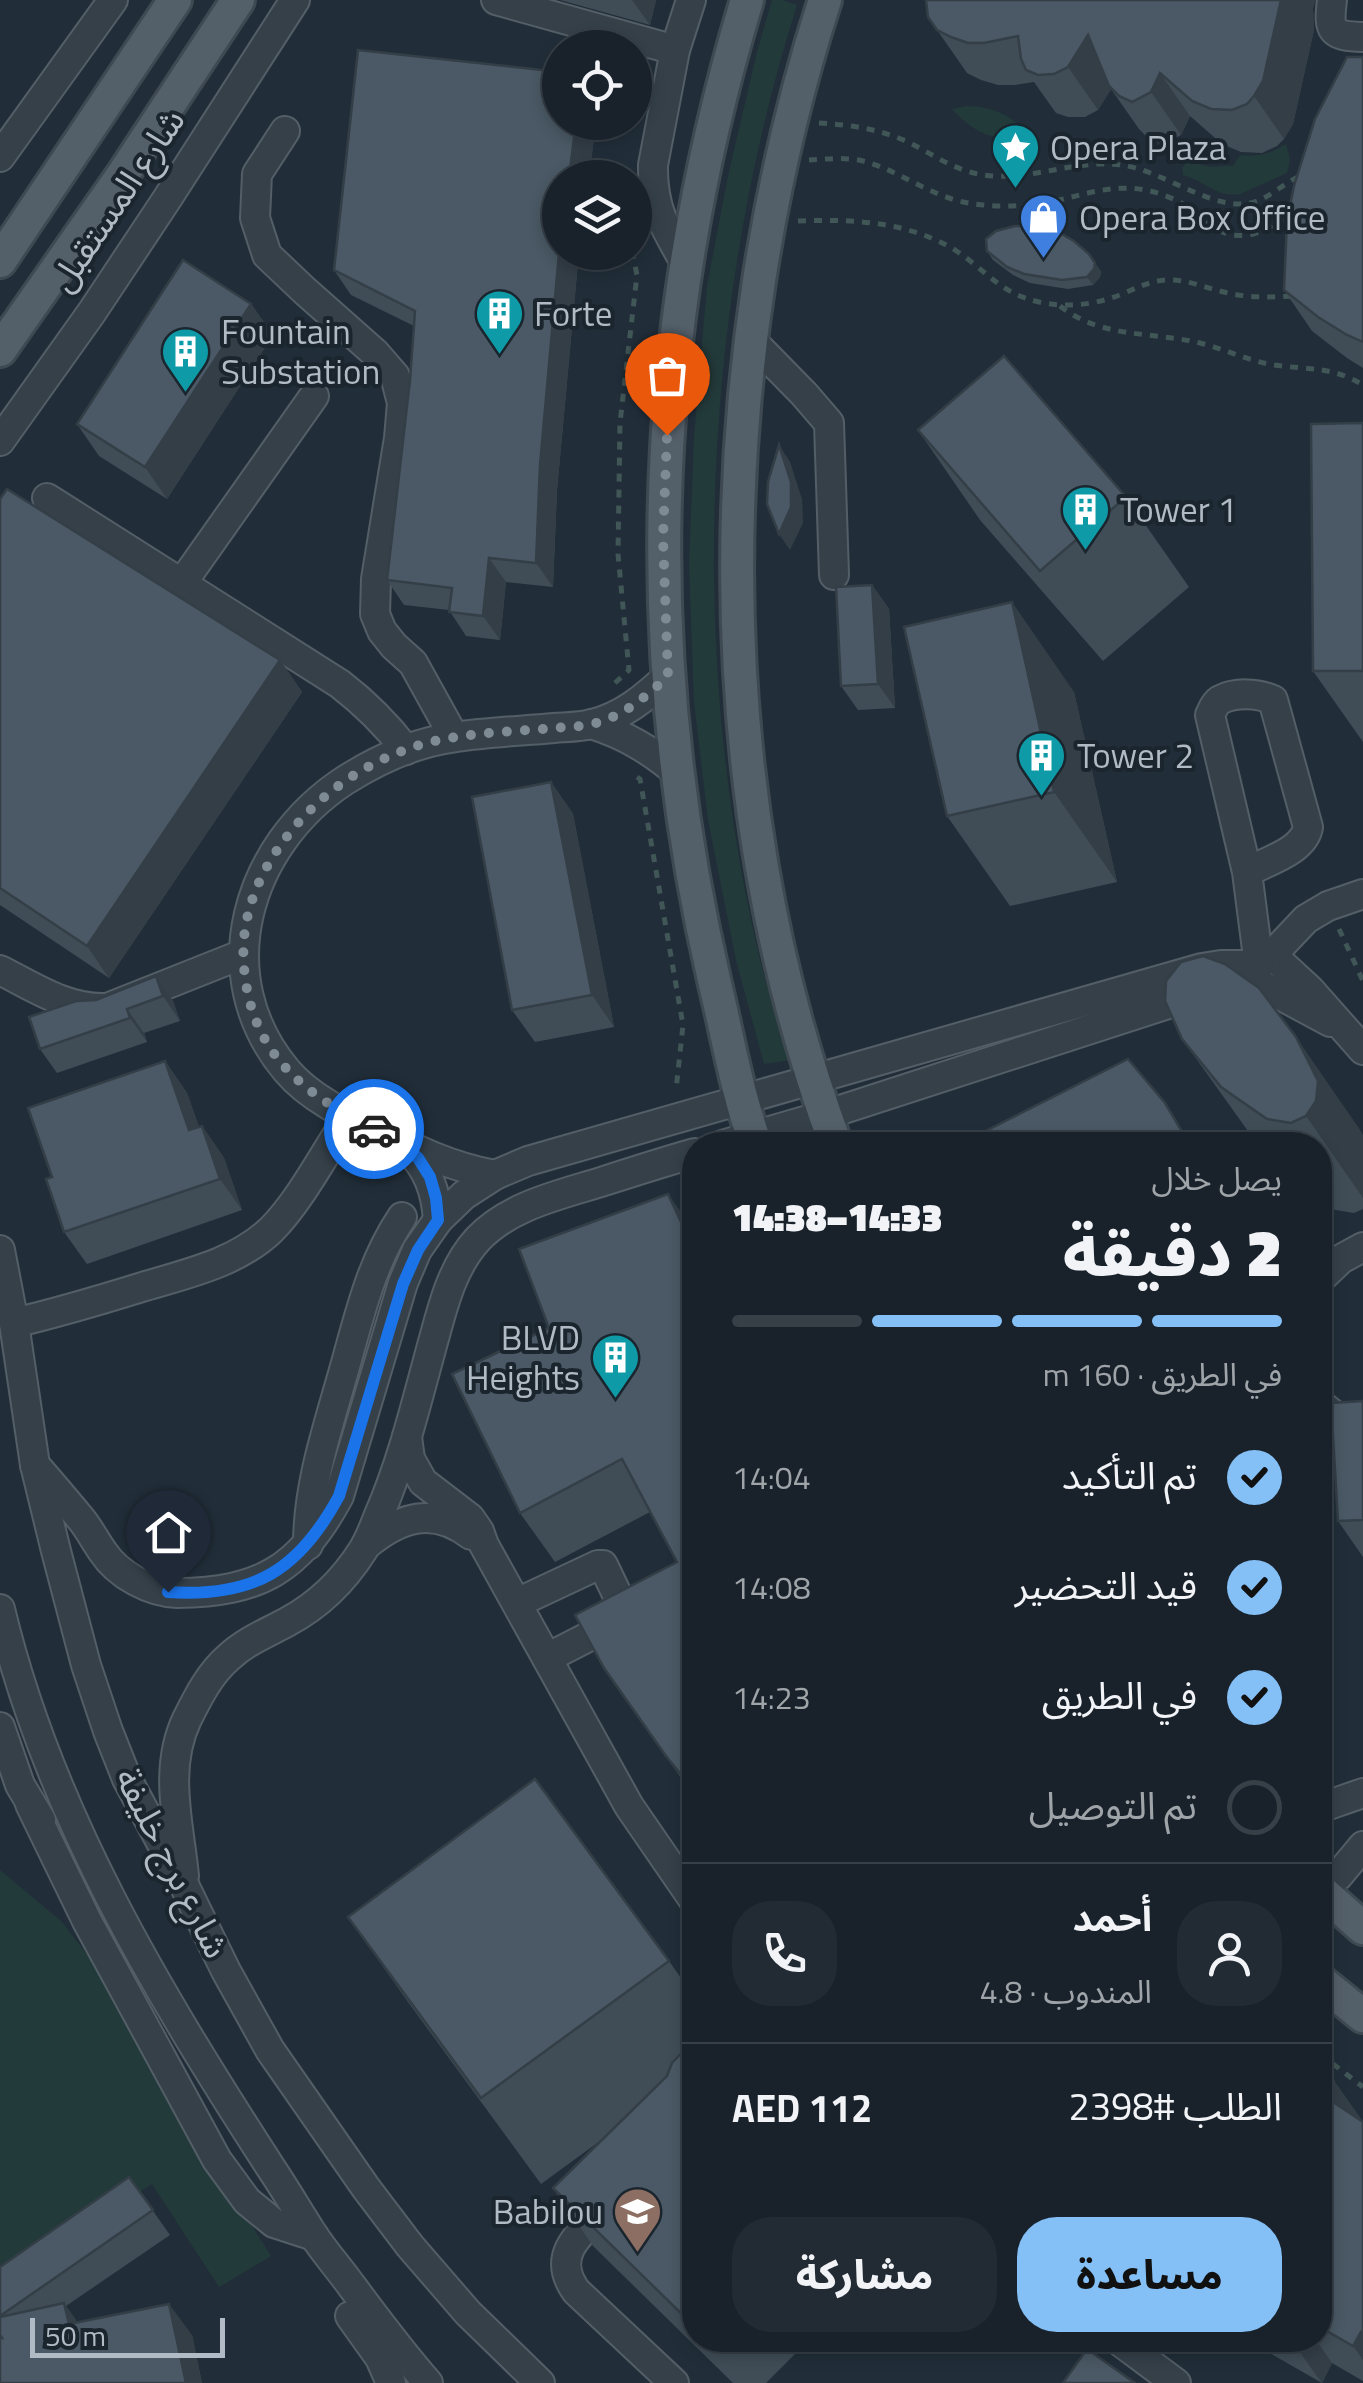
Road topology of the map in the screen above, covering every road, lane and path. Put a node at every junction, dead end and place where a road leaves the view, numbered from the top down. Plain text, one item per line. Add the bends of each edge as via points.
1 (175, 0) edge
2 (238, 0) edge
3 (295, 0) edge
4 (496, 0) edge
5 (691, 0) edge
6 (747, 0) edge
7 (826, 0) edge
8 (1332, 0) edge
9 (107, 6) edge
10 (1363, 37) edge
11 (676, 50) junction
12 (792, 121) junction
13 (285, 131) dead end
14 (0, 158) edge
15 (782, 162) junction
16 (1303, 176) edge
17 (1296, 213) edge
18 (770, 223) junction
19 (0, 261) edge
20 (686, 264) junction
21 (1299, 296) edge
22 (1058, 305) junction
23 (752, 342) junction
24 (0, 350) edge
25 (1363, 384) edge
26 (314, 396) dead end
27 (0, 441) edge
28 (47, 498) dead end
29 (834, 575) dead end
30 (182, 583) junction
31 (668, 676) junction
32 (591, 724) junction
33 (454, 737) junction
34 (406, 750) junction
35 (680, 776) junction
36 (1248, 872) junction
37 (1363, 894) edge
38 (1328, 906) junction
39 (243, 954) junction
40 (1258, 965) junction
41 (0, 970) edge
42 (1363, 981) edge
43 (1353, 1040) edge
44 (813, 1080) junction
45 (741, 1099) junction
46 (348, 1116) junction
47 (831, 1130) edge
48 (743, 1132) edge
49 (402, 1143) junction
50 (682, 1157) edge
51 (494, 1175) junction
52 (402, 1217) dead end
53 (438, 1220) junction
54 (1363, 1247) edge
55 (0, 1250) edge
56 (1332, 1267) edge
57 (14, 1323) junction
58 (1332, 1413) edge
59 (1363, 1431) edge
60 (407, 1435) junction
61 (36, 1465) junction
62 (308, 1545) junction
63 (366, 1546) junction
64 (484, 1546) junction
65 (517, 1604) junction
66 (0, 1609) edge
67 (547, 1658) junction
68 (1, 1736) edge
69 (1363, 1793) edge
70 (30, 1804) junction
71 (1332, 1804) edge
72 (1363, 1846) edge
73 (90, 1855) junction
74 (1332, 1881) edge
75 (682, 1883) edge
76 (185, 1887) junction
77 (1332, 1901) edge
78 (1363, 1928) edge
79 (1332, 1991) edge
80 (1363, 2016) edge
81 (1332, 2063) edge
82 (1363, 2087) edge
83 (630, 2185) edge
84 (320, 2244) junction
85 (1134, 2352) edge
86 (527, 2379) edge
87 (391, 2383) edge
88 (428, 2383) edge
89 (674, 2383) edge
90 (1176, 2383) edge

1 - 19 main road, شارع المستقبل
2 - 24 main road, شارع المستقبل
3 - 27 street, شارع المستقبل
4 - 11 street
5 - 11 street
6 - 20 main road via 704,160
7 - 12 main road
8 - 10 street via 1333,31
9 - 14 street
11 - 20 street via 652,182 658,214
12 - 15 main road
12 - 16 path via 870,128 990,176 1121,164 1229,203 1266,198
13 - 33 street via 256,174 255,218 267,254 395,376 402,403 375,614 413,663
15 - 17 path via 862,161 936,194 994,206 1100,189 1147,190 1235,235 1265,230
15 - 18 main road
18 - 22 path via 850,220 898,228 944,244 1016,295
18 - 23 main road
20 - 31 main road via 665,470
21 - 22 path via 1236,295 1170,280 1100,301
22 - 25 path via 1106,330 1180,339 1272,365 1334,371
23 - 29 street via 829,423
23 - 44 main road via 740,478 740,692 757,842
26 - 30 street
28 - 30 street
30 - 34 street via 340,684
31 - 32 street via 633,706
31 - 35 main road
32 - 33 street
32 - 35 street via 638,743
33 - 34 street
34 - 39 street via 341,783 288,834 254,890
35 - 45 main road via 704,934
36 - 36 street via 1300,843 1308,827 1273,700 1250,694 1220,700 1210,715
36 - 40 street
37 - 38 street
38 - 40 street
38 - 42 path
39 - 41 street via 107,1008 75,1006
39 - 46 street via 245,982 266,1043 288,1073
40 - 43 street
40 - 44 street via 1202,968
40 - 47 street via 1208,991
44 - 45 street
44 - 47 main road
45 - 48 main road
45 - 51 street
46 - 49 street
46 - 57 street via 287,1211 252,1244 209,1267
49 - 51 street via 446,1164
49 - 53 street via 430,1177
50 - 60 street via 543,1200 479,1238 445,1300
51 - 53 street
52 - 62 street via 368,1288 317,1467
53 - 62 street via 403,1284 339,1496
54 - 56 street
55 - 57 street, شارع برج خليفة
57 - 61 street, شارع برج خليفة
58 - 59 street
60 - 63 street
60 - 64 street via 410,1460 423,1482 470,1518
61 - 62 street via 117,1570 168,1592 258,1581
61 - 76 street, شارع برج خليفة via 69,1608 108,1731
63 - 64 street via 416,1518 450,1522
63 - 76 street via 324,1597 230,1655 185,1722 173,1792
64 - 65 street
65 - 67 street
65 - 67 street via 598,1564 608,1572 624,1616
66 - 73 street, شارع برج خليفة via 28,1710
67 - 75 street via 630,1806
68 - 70 street
69 - 71 street
70 - 73 street via 62,1842
70 - 84 street via 217,2160 247,2201
72 - 74 street
73 - 84 street, شارع برج خليفة via 177,2018
76 - 86 street, شارع برج خليفة via 270,2050 410,2246
77 - 78 main road
79 - 80 main road
81 - 82 path
83 - 89 street via 570,2246 565,2269 576,2291
84 - 87 street via 326,2282
84 - 88 street, شارع برج خليفة
85 - 90 street

